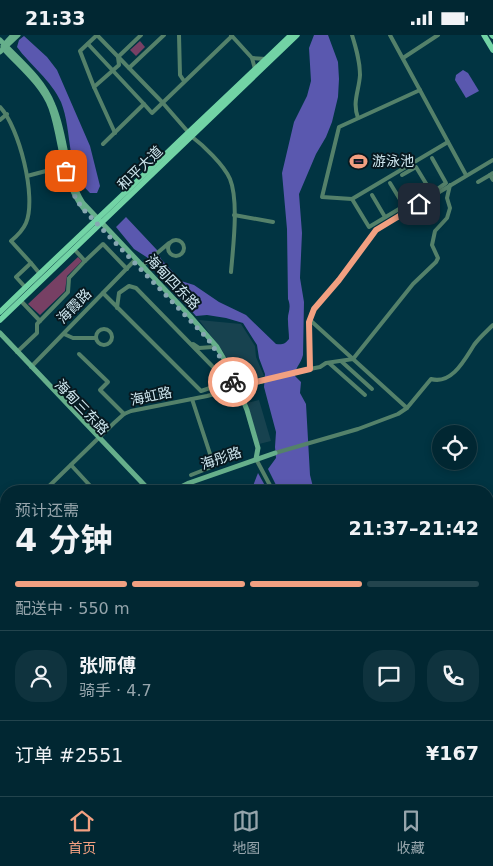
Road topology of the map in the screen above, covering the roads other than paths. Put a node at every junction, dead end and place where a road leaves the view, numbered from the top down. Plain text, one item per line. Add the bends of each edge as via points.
1 (13, 35) edge
2 (18, 35) edge
3 (97, 35) edge
4 (141, 35) edge
5 (164, 35) edge
6 (178, 35) edge
7 (231, 35) edge
8 (291, 35) edge
9 (297, 35) edge
10 (352, 35) edge
11 (390, 35) edge
12 (438, 35) edge
13 (484, 35) edge
14 (88, 44) junction
15 (2, 46) edge
16 (493, 50) edge
17 (118, 57) junction
18 (252, 58) junction
19 (402, 58) junction
20 (266, 59) junction
21 (129, 68) junction
22 (255, 69) junction
23 (113, 71) junction
24 (184, 81) junction
25 (94, 87) junction
26 (420, 90) junction
27 (162, 102) junction
28 (144, 104) junction
29 (0, 107) edge
30 (7, 114) junction
31 (358, 118) junction
32 (0, 120) edge
33 (183, 125) junction
34 (196, 129) junction
35 (115, 133) junction
36 (190, 134) junction
37 (198, 141) junction
38 (448, 141) junction
39 (103, 144) dead end
40 (432, 159) dead end
41 (493, 160) edge
42 (65, 166) junction
43 (491, 174) edge
44 (402, 175) dead end
45 (466, 175) junction
46 (26, 176) junction
47 (493, 180) edge
48 (390, 183) dead end
49 (478, 183) dead end
50 (450, 185) junction
51 (432, 194) junction
52 (372, 195) dead end
53 (352, 199) junction
54 (234, 215) junction
55 (385, 217) junction
56 (98, 222) junction
57 (273, 222) dead end
58 (171, 242) junction
59 (74, 249) junction
60 (159, 251) junction
61 (170, 252) junction
62 (85, 261) junction
63 (134, 261) junction
64 (31, 263) junction
65 (142, 266) junction
66 (127, 269) junction
67 (232, 272) dead end
68 (40, 274) junction
69 (26, 287) junction
70 (103, 293) junction
71 (21, 301) junction
72 (118, 308) junction
73 (0, 313) edge
74 (0, 320) edge
75 (310, 320) junction
76 (40, 321) junction
77 (493, 325) edge
78 (0, 333) edge
79 (64, 333) junction
80 (0, 338) edge
81 (95, 338) junction
82 (187, 340) junction
83 (213, 347) junction
84 (17, 352) junction
85 (79, 354) dead end
86 (353, 359) junction
87 (341, 361) junction
88 (329, 363) junction
89 (31, 367) junction
90 (310, 369) junction
91 (235, 387) junction
92 (372, 389) dead end
93 (202, 391) junction
94 (365, 395) dead end
95 (207, 396) junction
96 (192, 399) junction
97 (407, 408) junction
98 (124, 414) junction
99 (98, 438) junction
100 (275, 453) joint
101 (256, 459) junction
102 (71, 465) junction
103 (191, 475) dead end
104 (50, 485) edge
105 (89, 485) edge
106 (142, 485) edge
107 (181, 485) edge
108 (185, 485) edge
109 (270, 485) edge

1 - 15 main road
2 - 15 main road
3 - 14 street
3 - 17 street
4 - 17 street
5 - 21 street
6 - 24 street via 179,69
7 - 18 street
7 - 24 street
8 - 20 main road, 和平大道
9 - 34 main road, 和平大道
10 - 31 street via 360,75 354,108
11 - 19 street
12 - 19 street
13 - 16 main road
14 - 23 street
14 - 25 street via 80,51
15 - 42 main road, 海甸四东路 via 37,84 47,100
15 - 56 main road, 海甸四东路 via 39,81 50,98 73,184
17 - 21 street
17 - 23 street via 119,65
18 - 20 street
18 - 22 street
19 - 26 street
20 - 22 main road, 和平大道
21 - 27 street
22 - 34 main road, 和平大道
23 - 25 street
23 - 28 street
24 - 27 street
25 - 35 street
26 - 31 street
26 - 38 street
27 - 28 street via 152,113
27 - 33 street
28 - 35 street
29 - 30 street
30 - 32 street
30 - 46 street via 19,143
31 - 53 street via 339,127 322,197
33 - 34 street
33 - 36 street
34 - 36 main road, 和平大道
34 - 37 street
35 - 39 street
36 - 37 street
36 - 56 main road, 和平大道
37 - 54 street via 230,179
38 - 45 street
38 - 53 street
40 - 51 street via 446,183
41 - 45 street
42 - 46 street
42 - 56 main road, 海甸四东路 via 76,198
43 - 47 street
43 - 49 street
44 - 51 street via 416,167
45 - 50 street
46 - 64 street via 29,207 26,222 12,241
48 - 55 street via 404,206
50 - 51 street
50 - 86 street via 447,198 450,208 447,218 435,231 432,245 438,258 436,262 413,284
51 - 75 street via 376,230 314,309
52 - 55 street
53 - 55 street via 370,227
54 - 57 street
54 - 67 street
56 - 59 main road, 和平大道
56 - 63 main road, 海甸四东路
56 - 65 main road, 海甸四东路
56 - 68 main road, 和平大道
58 - 60 street
58 - 61 street
58 - 61 street via 180,241 184,249 182,254
59 - 62 street
59 - 71 main road, 和平大道
60 - 61 street
60 - 65 street
62 - 66 street via 103,244
62 - 76 street via 69,278 68,292
63 - 66 street, 海霞路
63 - 83 main road, 海甸四东路
64 - 68 street
64 - 69 street via 16,277
65 - 91 main road, 海甸四东路 via 210,338 227,364
66 - 70 street, 海霞路
68 - 69 main road, 和平大道
69 - 73 main road, 和平大道
70 - 72 street
70 - 79 street, 海霞路
71 - 74 main road, 和平大道
71 - 76 street
72 - 82 street via 119,293 129,286 136,288
72 - 93 street
75 - 86 street
75 - 90 street
76 - 84 street via 37,333
77 - 97 street via 454,373 442,380 431,379
78 - 84 main road
79 - 81 street via 73,338
79 - 89 street, 海霞路
80 - 99 main road, 海甸三东路
81 - 81 street via 98,330 104,329 112,336 104,346
82 - 83 street via 199,349
82 - 93 street via 214,368 214,383
83 - 91 main road, 海甸四东路
84 - 89 main road
85 - 98 street via 108,382 100,390
86 - 87 street, 海虹路
86 - 97 street
87 - 88 street, 海虹路
87 - 92 street
88 - 90 street, 海虹路
88 - 94 street
89 - 99 main road
90 - 91 street, 海虹路
91 - 95 street, 海虹路
91 - 101 main road, 海甸四东路 via 252,436
93 - 95 street
95 - 96 street, 海虹路
96 - 98 street, 海虹路
96 - 103 street via 214,466
97 - 100 street via 358,429
98 - 99 street, 海虹路
99 - 102 street, 海虹路
99 - 106 main road
100 - 101 main road
101 - 107 main road, 海彤路
101 - 108 main road, 海彤路
101 - 109 street
102 - 104 street, 海虹路
102 - 105 street

